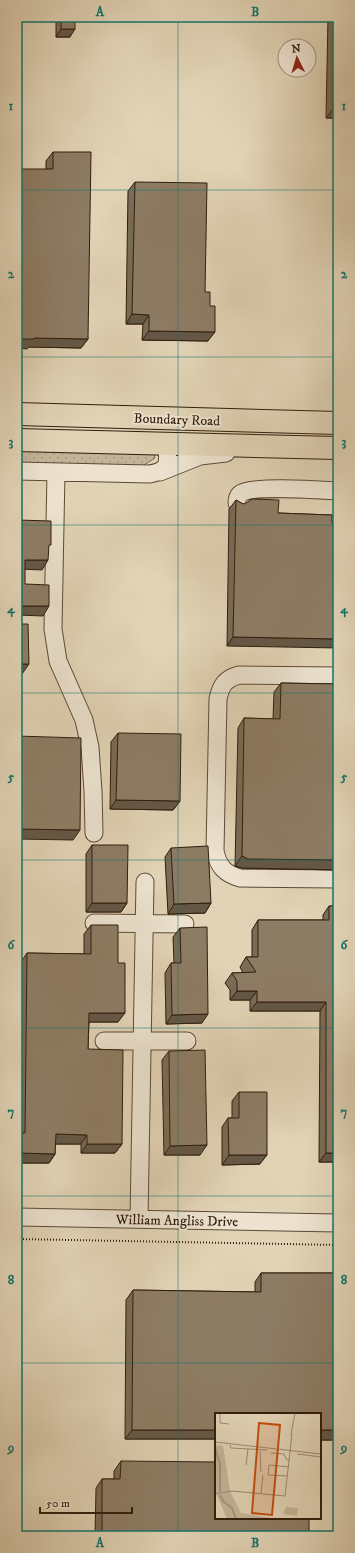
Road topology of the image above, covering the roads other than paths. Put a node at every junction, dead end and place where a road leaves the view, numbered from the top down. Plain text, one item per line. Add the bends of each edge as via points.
1 (17, 414) edge
2 (163, 419) junction
3 (338, 423) edge
4 (17, 440) edge
5 (166, 444) junction
6 (310, 447) junction
7 (338, 448) edge
8 (17, 471) edge
9 (56, 472) junction
10 (160, 472) junction
11 (338, 491) edge
12 (237, 503) edge
13 (338, 676) edge
14 (94, 833) dead end
15 (338, 879) edge
16 (145, 882) dead end
17 (94, 923) edge
18 (144, 923) junction
19 (185, 924) dead end
20 (104, 1041) dead end
21 (142, 1041) junction
22 (187, 1041) dead end
23 (17, 1217) edge
24 (139, 1219) junction
25 (338, 1223) edge

1 - 2 main road, Boundary Road
2 - 3 main road, Boundary Road
2 - 5 main road
4 - 5 main road, Boundary Road
5 - 6 main road, Boundary Road
5 - 10 street via 168,459
6 - 7 main road, Boundary Road
6 - 10 street via 277,454 232,452 200,456
8 - 9 street
9 - 10 street
9 - 14 street via 53,629 58,661 84,720 90,747
11 - 12 street via 248,490 240,494
13 - 15 street via 239,675 230,677 220,688 215,851 220,866 229,874 240,878
16 - 18 street
17 - 18 street
18 - 19 street
18 - 21 street
20 - 21 street
21 - 22 street
21 - 24 street
23 - 24 street, William Angliss Drive
24 - 25 street, William Angliss Drive

